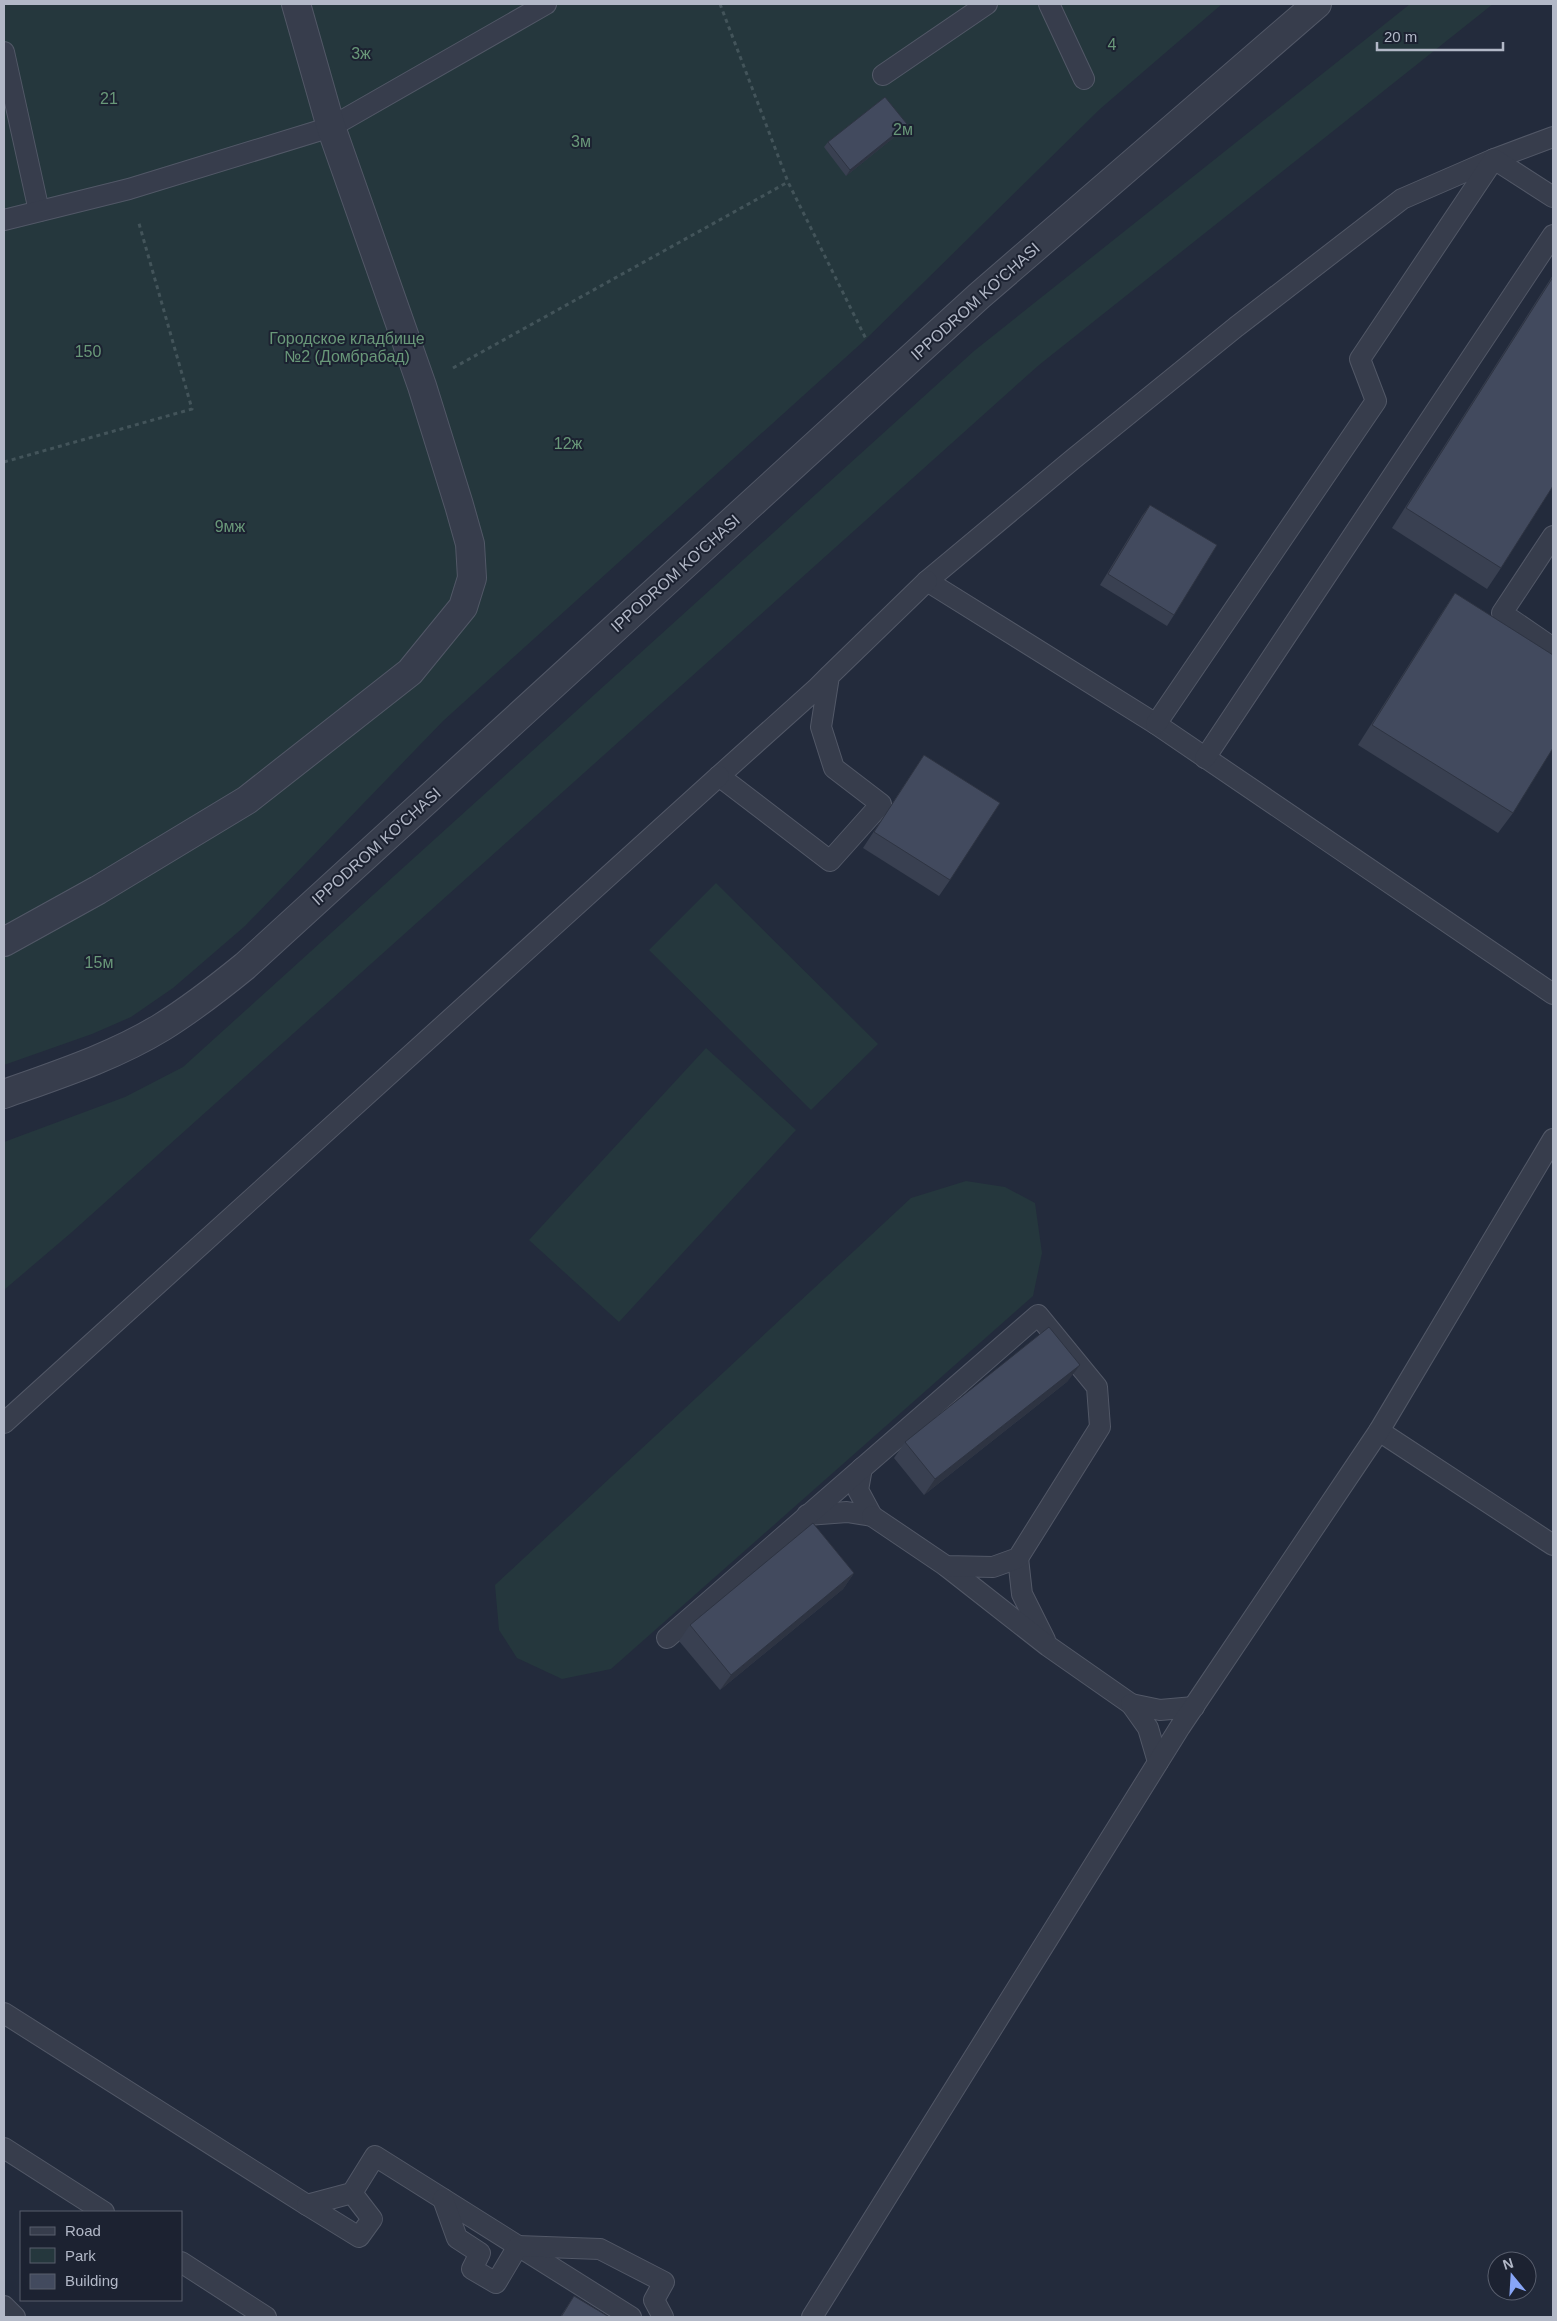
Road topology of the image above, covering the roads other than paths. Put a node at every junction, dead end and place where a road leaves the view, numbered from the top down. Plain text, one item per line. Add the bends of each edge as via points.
1 (296, 4) edge
2 (546, 4) edge
3 (987, 4) edge
4 (1049, 4) edge
5 (1317, 4) edge
6 (4, 52) edge
7 (883, 75) dead end
8 (1084, 79) dead end
9 (331, 127) junction
10 (1553, 129) edge
11 (1545, 140) edge
12 (1494, 159) junction
13 (1553, 197) edge
14 (39, 211) junction
15 (4, 220) edge
16 (1553, 234) edge
17 (1553, 536) edge
18 (928, 581) junction
19 (1553, 648) edge
20 (829, 676) junction
21 (1156, 724) junction
22 (1205, 758) junction
23 (720, 776) junction
24 (4, 942) edge
25 (1553, 994) edge
26 (4, 1094) edge
27 (1553, 1139) edge
28 (4, 1422) edge
29 (1379, 1431) junction
30 (862, 1468) junction
31 (807, 1516) junction
32 (872, 1516) junction
33 (1553, 1545) edge
34 (1018, 1558) junction
35 (946, 1566) junction
36 (667, 1638) dead end
37 (1048, 1646) junction
38 (1131, 1704) junction
39 (1194, 1707) junction
40 (1158, 1762) junction
41 (4, 2012) edge
42 (4, 2148) edge
43 (352, 2193) junction
44 (443, 2199) junction
45 (307, 2205) junction
46 (102, 2211) edge
47 (518, 2246) junction
48 (182, 2263) edge
49 (4, 2306) edge
50 (15, 2317) edge
51 (266, 2317) edge
52 (631, 2317) edge
53 (663, 2317) edge
54 (812, 2317) edge

1 - 9 street
2 - 9 lane
3 - 7 lane
4 - 8 lane
5 - 26 street, IPPODROM KO'CHASI via 979,296 245,966 160,1028 89,1063
6 - 14 lane
9 - 14 lane via 129,189
9 - 24 street via 422,386 470,544 472,578 463,607 410,672 247,800 98,890
10 - 11 lane
11 - 12 lane
12 - 13 lane
12 - 18 lane via 1402,199 1109,430
12 - 21 lane via 1360,359 1376,402
14 - 15 lane
16 - 22 lane
17 - 19 lane via 1502,613
18 - 20 lane
18 - 21 lane
20 - 23 lane
20 - 23 lane via 821,727 834,768 881,804 830,861
21 - 22 lane
22 - 25 lane
23 - 28 lane
27 - 29 lane
29 - 33 lane
29 - 39 lane
30 - 31 lane
30 - 32 lane via 858,1490
30 - 34 lane via 1038,1314 1097,1387 1100,1427
31 - 32 lane via 847,1512
31 - 36 lane
32 - 35 lane
34 - 35 lane via 993,1567
34 - 37 lane via 1022,1594
35 - 37 lane
37 - 38 lane
38 - 39 lane via 1160,1710
38 - 40 lane via 1148,1728
39 - 40 lane
40 - 54 lane
41 - 45 lane
42 - 46 lane
43 - 44 lane via 375,2156
43 - 45 lane
43 - 45 lane via 372,2219 359,2237
44 - 47 lane
44 - 47 lane via 458,2238 480,2253 472,2269 496,2283
47 - 52 lane
47 - 53 lane via 600,2249 664,2282 654,2300
48 - 51 lane
49 - 50 lane

